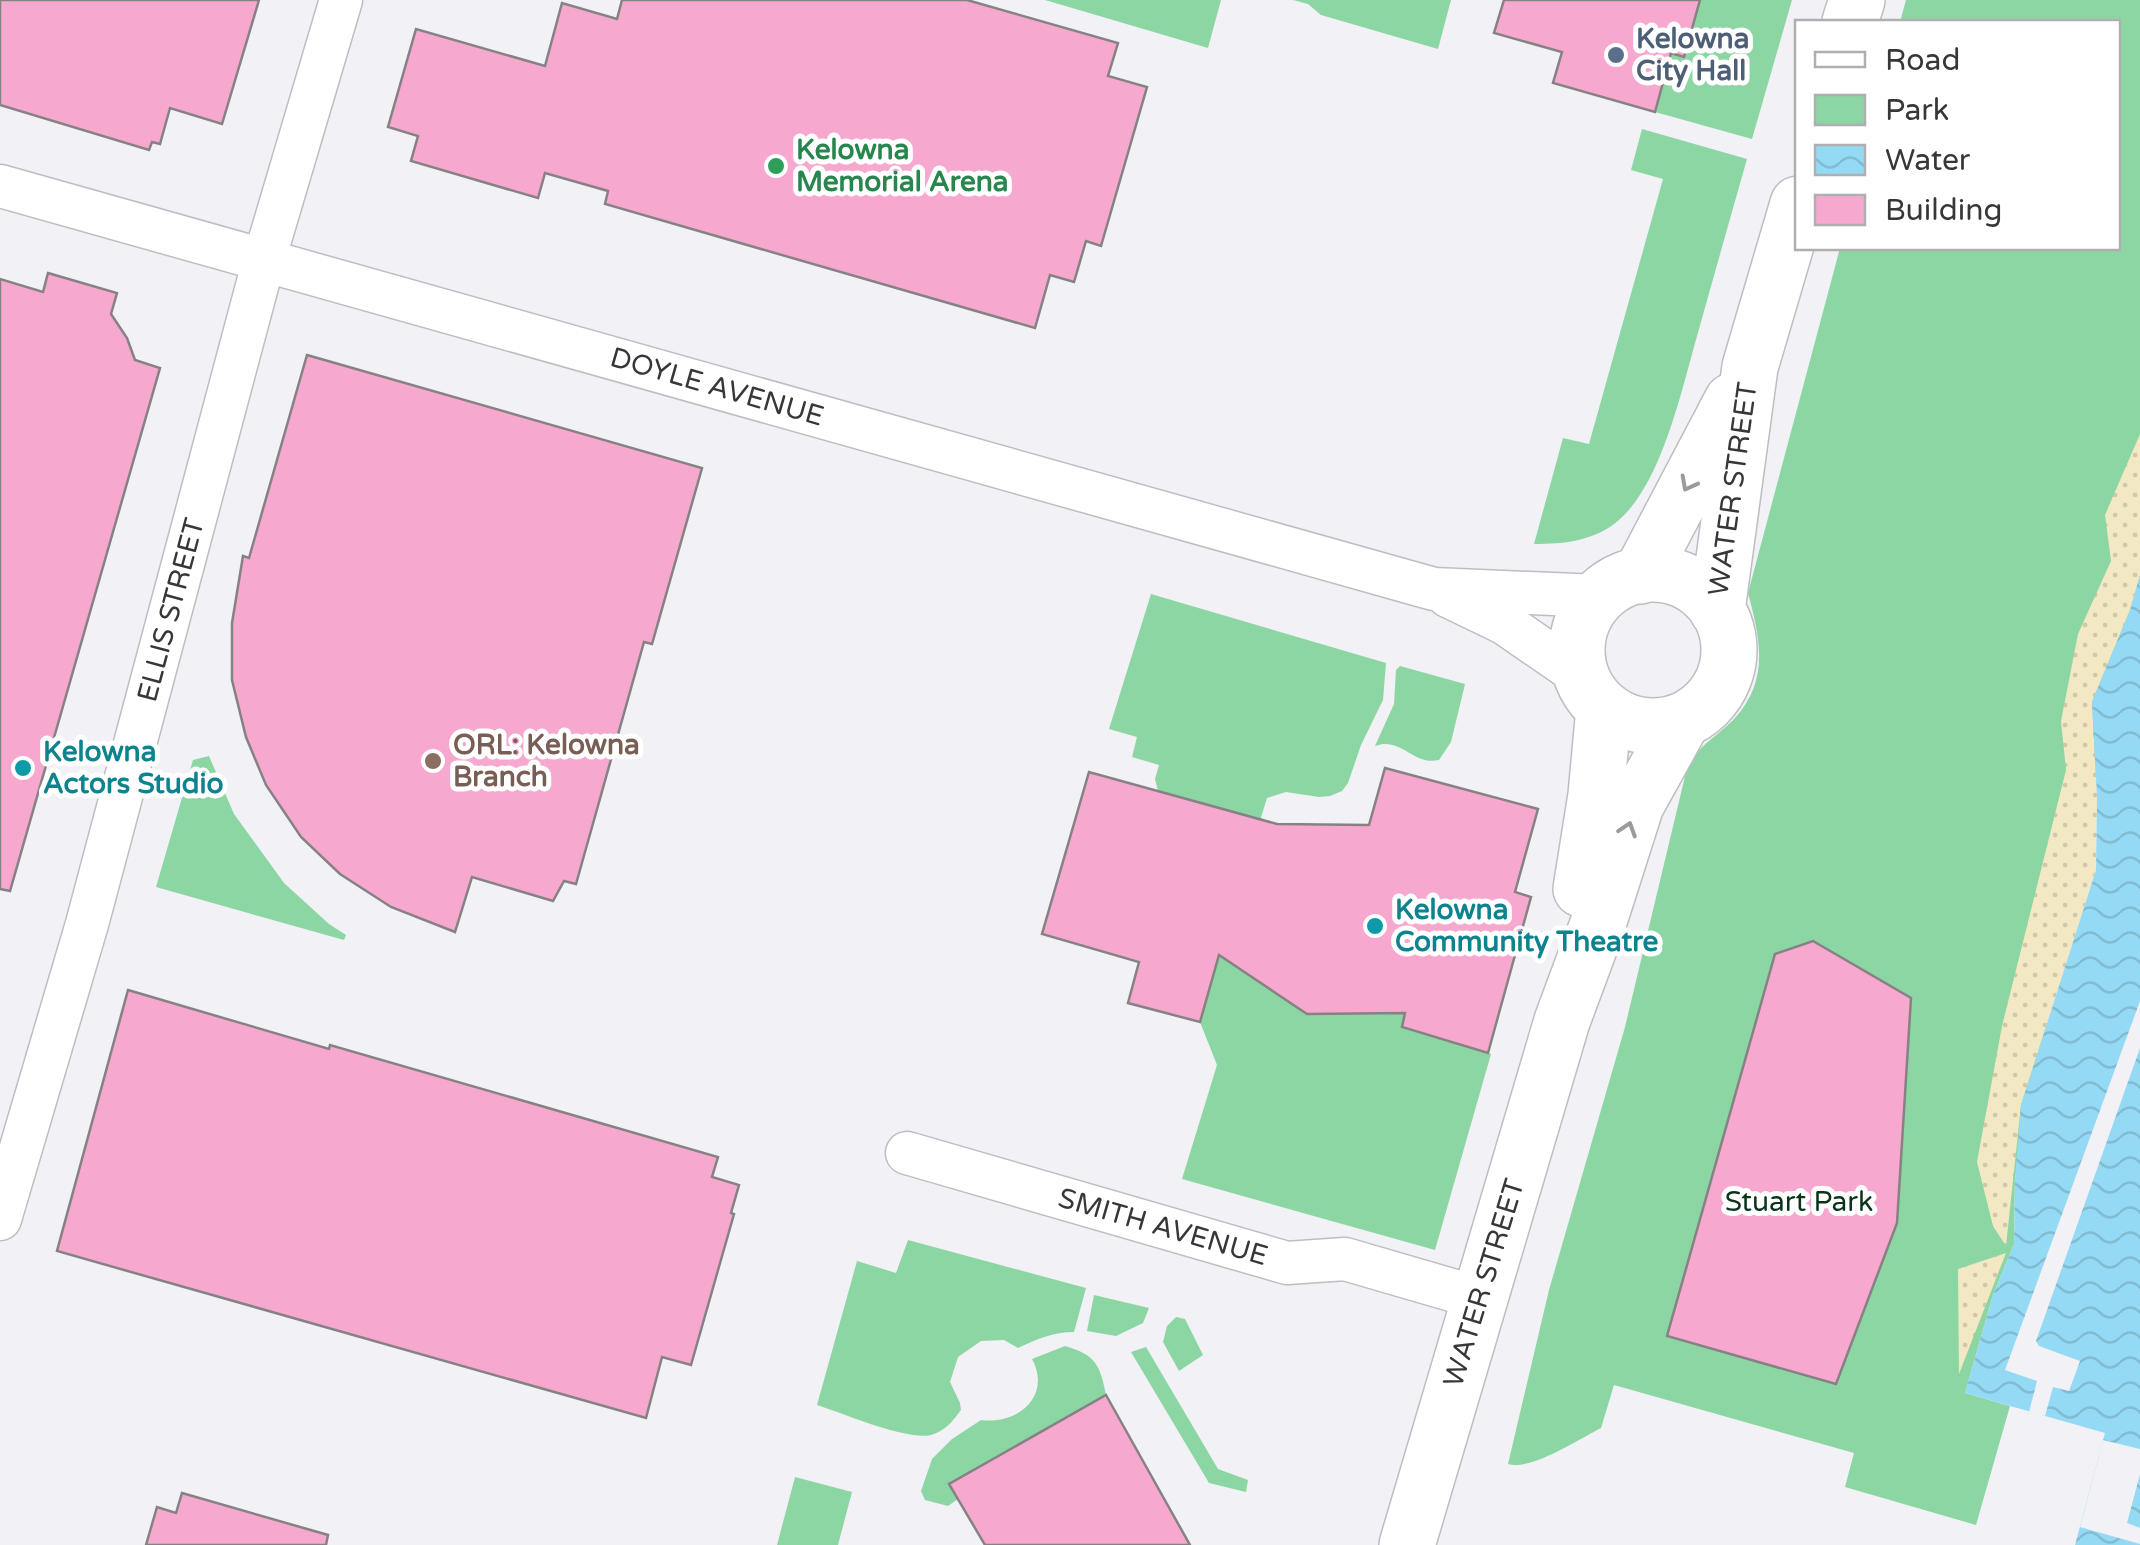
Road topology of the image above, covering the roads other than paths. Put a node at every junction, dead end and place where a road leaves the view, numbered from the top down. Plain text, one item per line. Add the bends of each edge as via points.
1 (341, 0) edge
2 (0, 186) edge
3 (1795, 214) edge
4 (264, 260) junction
5 (1750, 367) junction
6 (1619, 586) junction
7 (1434, 589) junction
8 (1717, 610) junction
9 (1592, 692) junction
10 (1682, 720) junction
11 (1562, 1021) junction
12 (907, 1153) dead end
13 (0, 1219) edge
14 (1479, 1298) junction
15 (1407, 1545) edge

1 - 4 street, ELLIS STREET
2 - 4 street, DOYLE AVENUE
3 - 5 main road, WATER STREET
4 - 7 street, DOYLE AVENUE
4 - 13 street, ELLIS STREET via 87,924
5 -> 6 main road, WATER STREET
5 - 8 main road, WATER STREET
6 - 7 street, DOYLE AVENUE
6 - 8 main road via 1662,575 1685,581
6 - 9 main road via 1585,615 1578,636 1576,656
7 - 9 street, DOYLE AVENUE via 1504,622
8 - 10 main road via 1729,652 1725,673 1716,693
9 - 10 main road via 1620,719 1661,726
9 - 11 main road, WATER STREET via 1596,795
11 -> 10 main road, WATER STREET via 1636,806
11 - 14 main road, WATER STREET
12 - 14 street, SMITH AVENUE via 1287,1264 1345,1259
14 - 15 main road, WATER STREET

